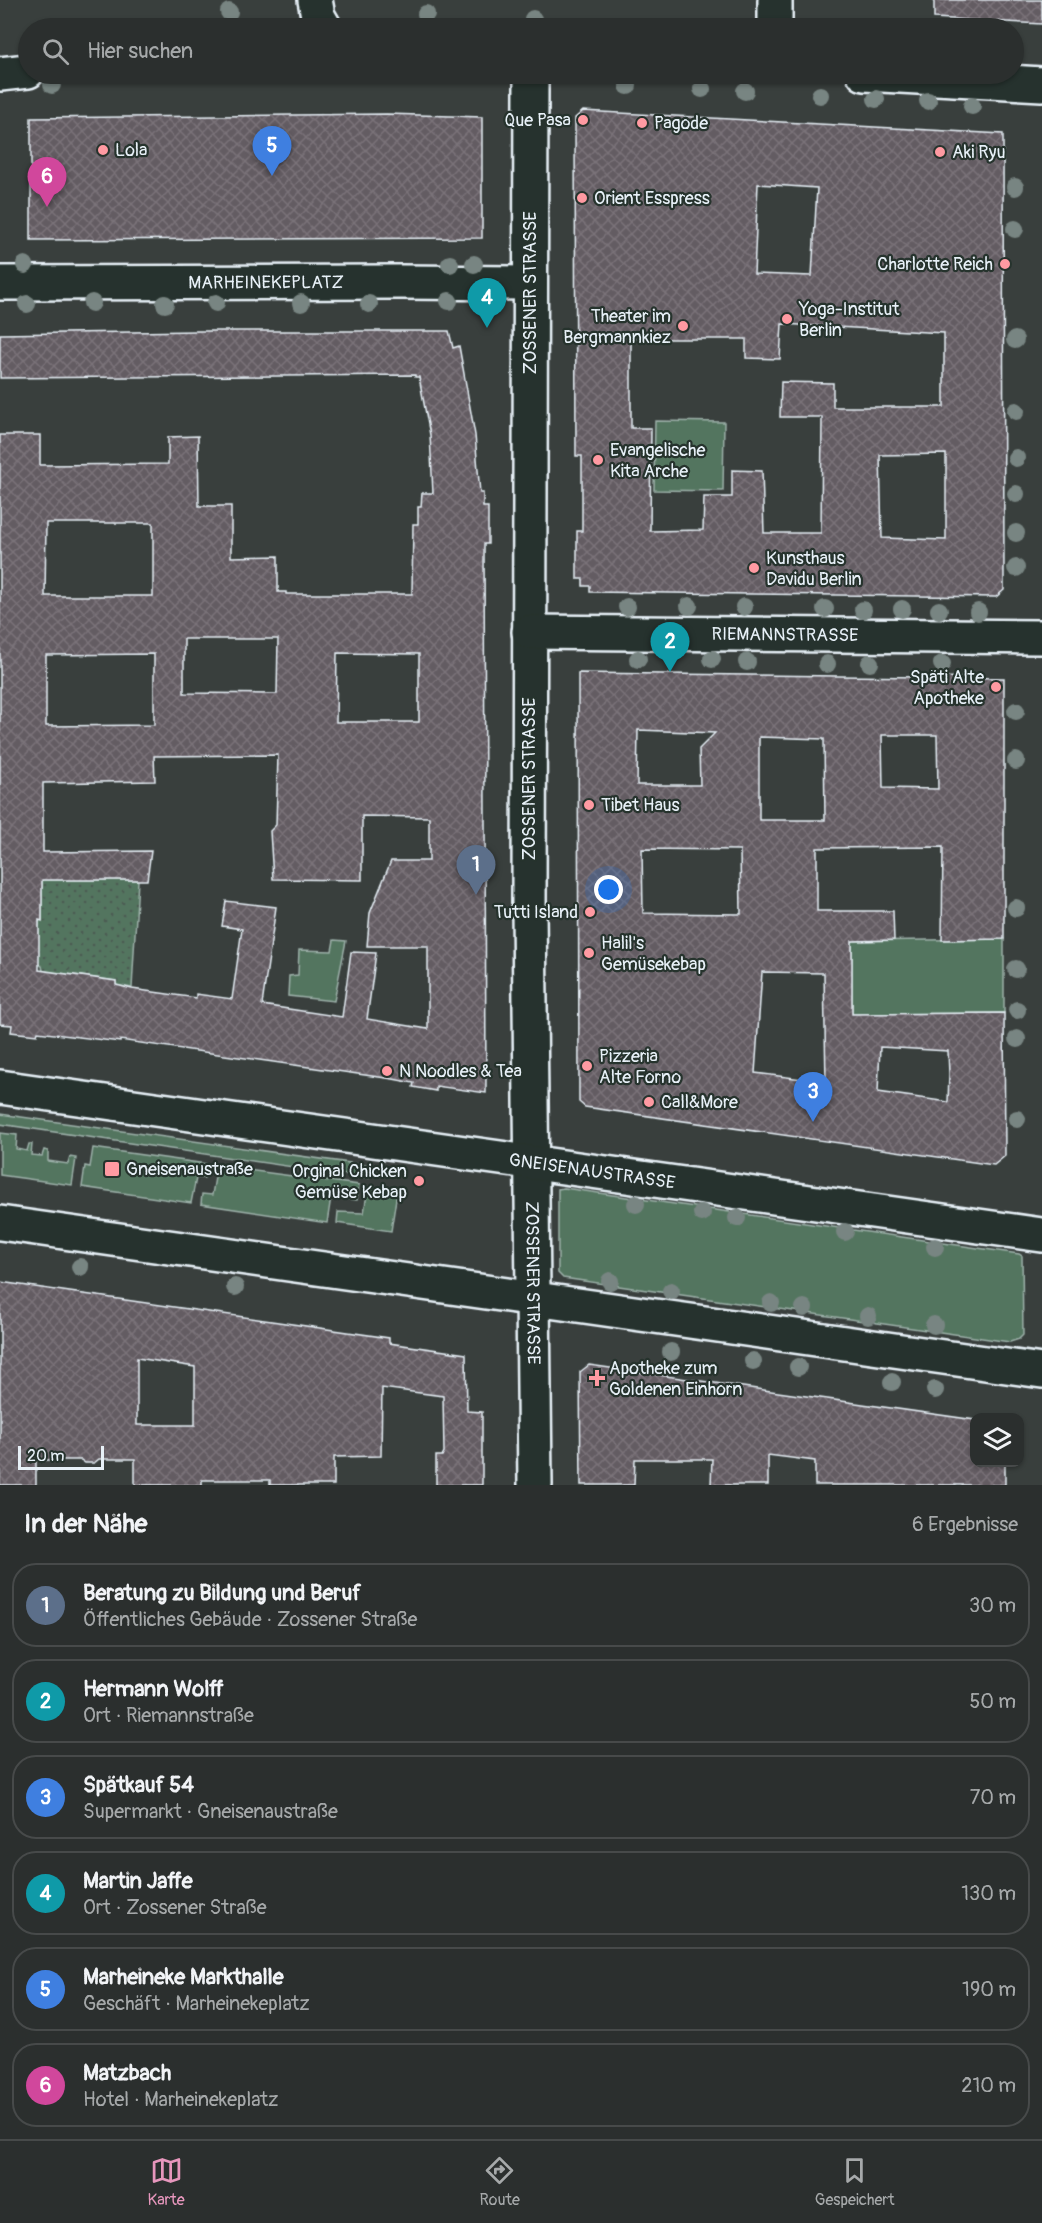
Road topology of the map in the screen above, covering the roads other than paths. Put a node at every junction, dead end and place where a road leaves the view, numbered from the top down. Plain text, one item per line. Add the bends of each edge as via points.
1 (775, 0) edge
2 (775, 18) edge
3 (18, 72) edge
4 (0, 74) edge
5 (1024, 83) edge
6 (531, 84) edge
7 (1042, 84) edge
8 (0, 283) edge
9 (530, 284) junction
10 (530, 632) junction
11 (1042, 637) edge
12 (0, 1087) edge
13 (532, 1162) junction
14 (0, 1223) edge
15 (1042, 1235) edge
16 (532, 1299) junction
17 (1042, 1371) edge
18 (535, 1485) edge

1 - 2 street
3 - 4 street
5 - 7 street
6 - 9 street, ZOSSENER STRASSE
8 - 9 street, MARHEINEKEPLATZ
9 - 10 street, ZOSSENER STRASSE
10 - 11 street, RIEMANNSTRASSE
10 - 13 street, ZOSSENER STRASSE
12 - 13 street, GNEISENAUSTRASSE
13 - 15 street, GNEISENAUSTRASSE
13 - 16 street, ZOSSENER STRASSE
14 - 16 street
16 - 17 street
16 - 18 street, ZOSSENER STRASSE

